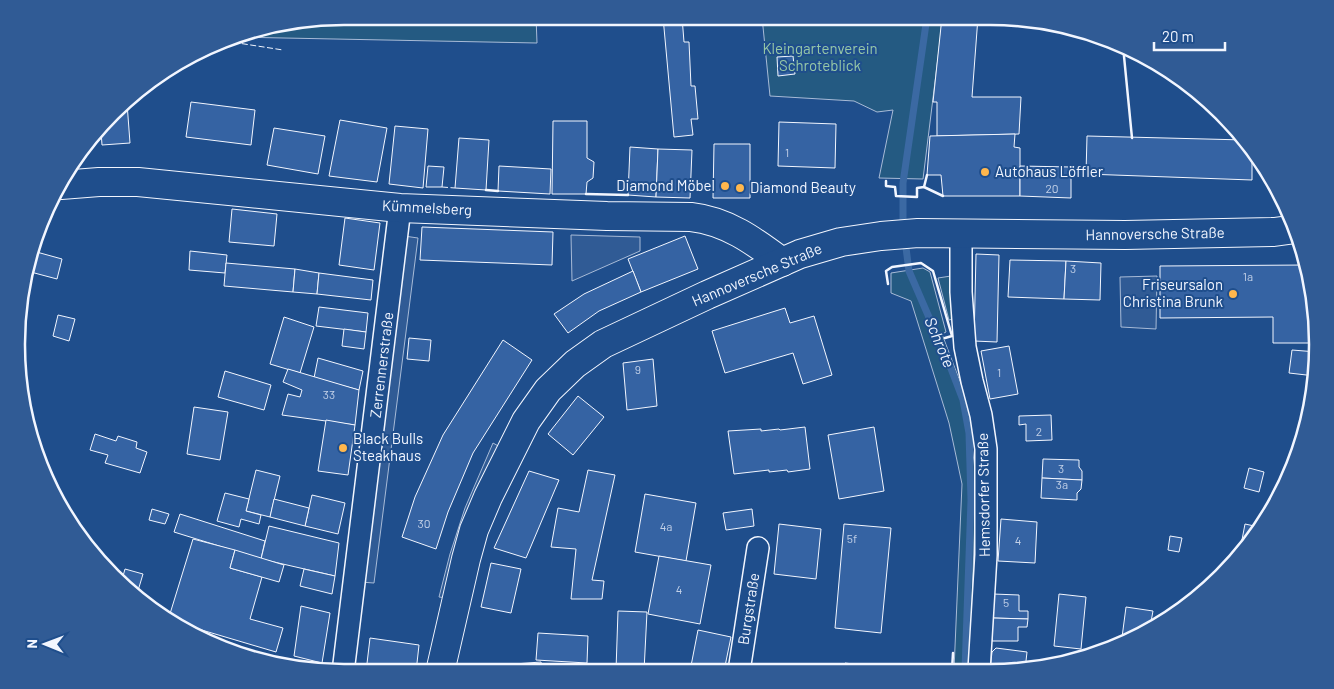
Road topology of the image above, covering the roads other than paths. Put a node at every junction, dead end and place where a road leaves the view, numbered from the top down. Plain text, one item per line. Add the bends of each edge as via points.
1 (68, 184) edge
2 (400, 208) junction
3 (1288, 230) edge
4 (961, 233) junction
5 (782, 262) junction
6 (758, 548) dead end
7 (345, 664) edge
8 (442, 664) edge
9 (740, 664) edge
10 (979, 664) edge

1 - 2 main road, Kümmelsberg via 153,183
2 - 5 main road, Kümmelsberg via 699,218 749,237
2 - 7 street, Zerrennerstraße
3 - 4 main road, Hannoversche Straße via 1125,235
4 - 5 main road, Hannoversche Straße via 885,236 822,246
4 - 10 street, Hemsdorfer Straße via 965,348 986,449 986,555
5 - 8 main road, Hannoversche Straße via 603,344 548,390 522,428 474,530
6 - 9 street, Burgstraße

